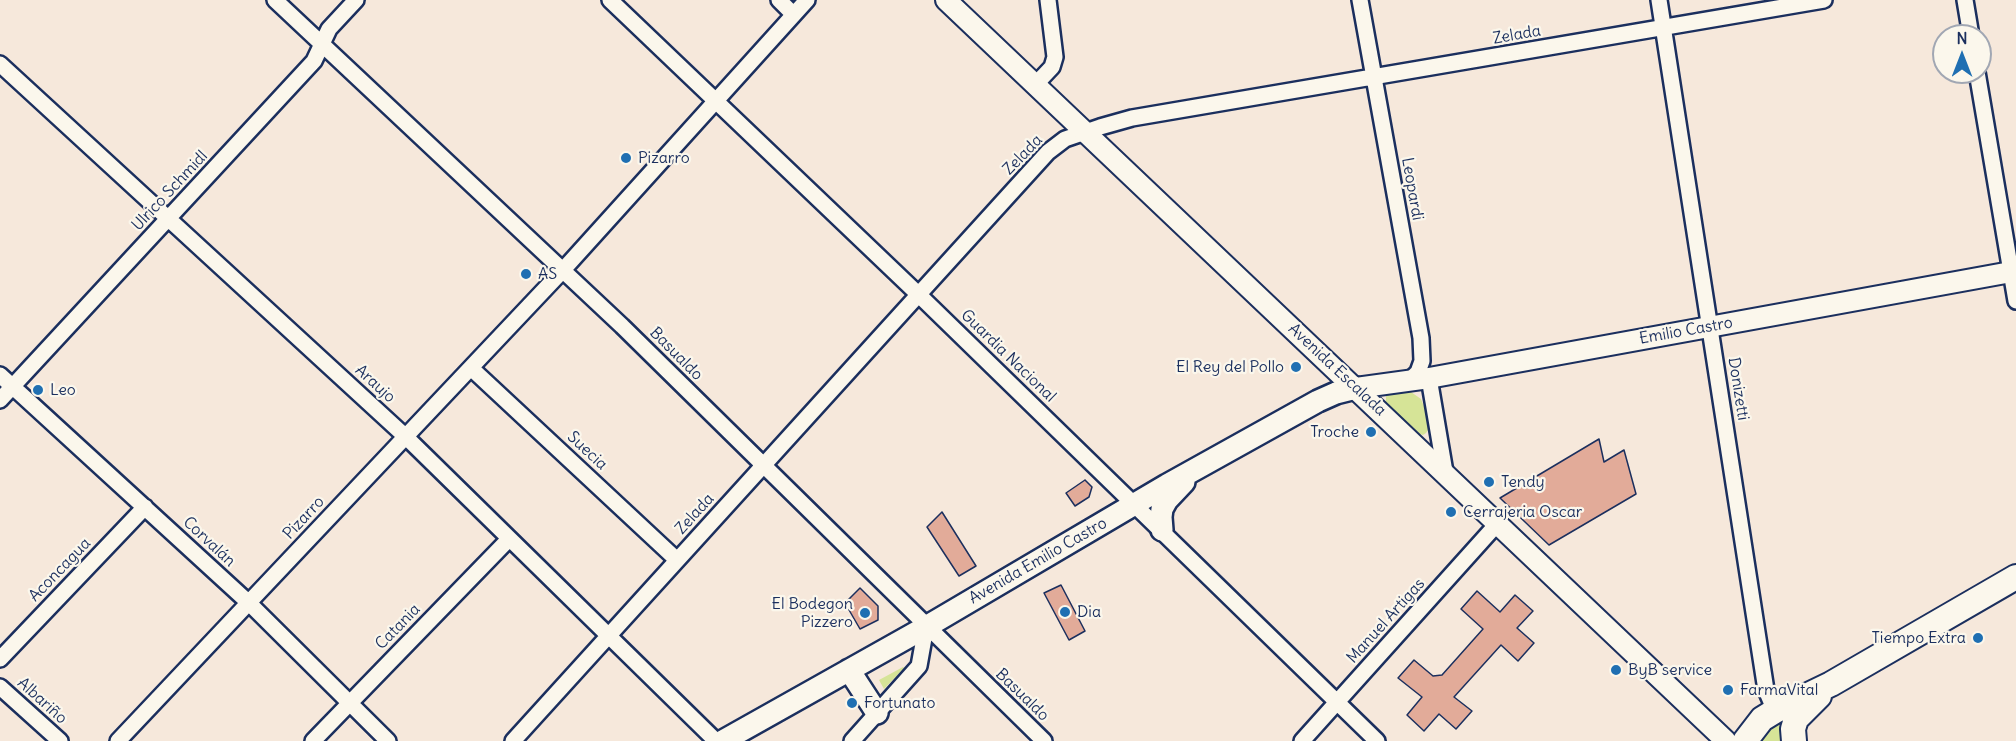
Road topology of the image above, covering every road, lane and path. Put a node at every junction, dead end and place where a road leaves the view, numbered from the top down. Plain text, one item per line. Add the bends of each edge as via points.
1 (275, 0) edge
2 (356, 0) edge
3 (610, 0) edge
4 (778, 0) edge
5 (807, 0) edge
6 (946, 0) edge
7 (1048, 0) edge
8 (1360, 0) edge
9 (1659, 0) edge
10 (1824, 0) edge
11 (1965, 0) edge
12 (794, 14) junction
13 (1969, 24) edge
14 (1663, 28) junction
15 (322, 43) junction
16 (0, 64) edge
17 (1374, 78) junction
18 (1979, 84) edge
19 (1035, 85) junction
20 (717, 101) junction
21 (1083, 132) junction
22 (168, 219) junction
23 (563, 270) junction
24 (2014, 272) edge
25 (919, 295) junction
26 (2016, 301) edge
27 (1710, 327) junction
28 (471, 368) junction
29 (0, 375) edge
30 (1429, 378) junction
31 (1409, 381) junction
32 (13, 386) junction
33 (1356, 388) junction
34 (0, 400) edge
35 (406, 436) junction
36 (764, 466) junction
37 (1197, 469) junction
38 (1445, 472) junction
39 (1135, 504) junction
40 (145, 507) junction
41 (1497, 524) junction
42 (1162, 530) junction
43 (509, 539) junction
44 (677, 560) junction
45 (2016, 578) edge
46 (249, 603) junction
47 (926, 627) junction
48 (609, 635) junction
49 (0, 659) edge
50 (849, 670) junction
51 (1831, 684) junction
52 (0, 687) edge
53 (1337, 702) junction
54 (350, 703) junction
55 (1775, 711) junction
56 (877, 713) junction
57 (860, 738) edge
58 (60, 741) edge
59 (117, 741) edge
60 (313, 741) edge
61 (388, 741) edge
62 (513, 741) edge
63 (716, 741) edge
64 (723, 741) edge
65 (1044, 741) edge
66 (1302, 741) edge
67 (1377, 741) edge
68 (1726, 741) edge
69 (1745, 741) edge
70 (1794, 741) edge

1 - 15 street, Basualdo
2 - 15 street, Ulrico Schmidl via 329,29
3 - 20 street, Guardia Nacional
4 - 12 street
5 - 12 street, Pizarro
6 - 19 street, Avenida Escalada
7 - 19 street via 1055,57 1052,67
8 - 17 street, Leopardi
9 - 14 street, Donizetti
10 - 14 street, Zelada
11 - 13 street
12 - 20 street, Pizarro
14 - 17 street, Zelada
14 - 27 street, Donizetti
15 - 22 street, Ulrico Schmidl via 314,62
15 - 23 street, Basualdo
16 - 22 street, Araujo
17 - 21 street, Zelada via 1132,118
17 - 31 street, Leopardi via 1421,338 1422,361
18 - 24 street
19 - 21 street, Avenida Escalada
20 - 23 street, Pizarro
20 - 25 street, Guardia Nacional
21 - 25 street, Zelada via 1048,152
21 - 33 street, Avenida Escalada
22 - 32 street, Ulrico Schmidl
22 - 35 street, Araujo
23 - 28 street, Pizarro
23 - 36 street, Basualdo
24 - 26 street
24 - 27 street, Emilio Castro
25 - 36 street, Zelada
25 - 39 street, Guardia Nacional
27 - 30 street, Emilio Castro
27 - 55 street, Donizetti via 1766,690
28 - 35 street, Pizarro
28 - 44 street, Suecia
29 - 32 street, Corvalán
30 - 31 street, Emilio Castro
30 - 38 street
31 - 33 street, Emilio Castro
32 - 34 street, Ulrico Schmidl
32 - 40 street, Corvalán
33 - 37 main road, Avenida Emilio Castro via 1318,401
33 - 38 street, Avenida Escalada
35 - 43 street, Araujo
35 - 46 street, Pizarro
36 - 44 street, Zelada
36 - 47 street, Basualdo
37 - 39 main road, Avenida Emilio Castro
37 - 42 main road via 1167,500 1161,517
38 - 41 street, Avenida Escalada
39 - 42 street, Guardia Nacional
39 - 47 main road, Avenida Emilio Castro
40 - 46 street, Corvalán
40 - 49 street, Aconcagua
41 - 53 street, Manuel Artigas
41 - 68 street, Avenida Escalada
42 - 53 street, Guardia Nacional
43 - 48 street, Araujo
43 - 54 street, Catania
44 - 48 street, Zelada
45 - 51 main road
46 - 54 street, Corvalán
46 - 59 street, Pizarro
47 - 50 main road, Avenida Emilio Castro
47 - 56 street via 919,666
47 - 65 street, Basualdo
48 - 62 street, Zelada
48 - 63 street, Araujo
50 - 56 main road
50 - 64 main road, Avenida Emilio Castro
51 - 55 main road
51 - 70 main road via 1796,719
52 - 58 street, Albariño
53 - 66 street, Manuel Artigas
53 - 67 street, Guardia Nacional
54 - 60 street, Catania
54 - 61 street, Corvalán
55 - 69 main road via 1762,719
56 - 57 street

